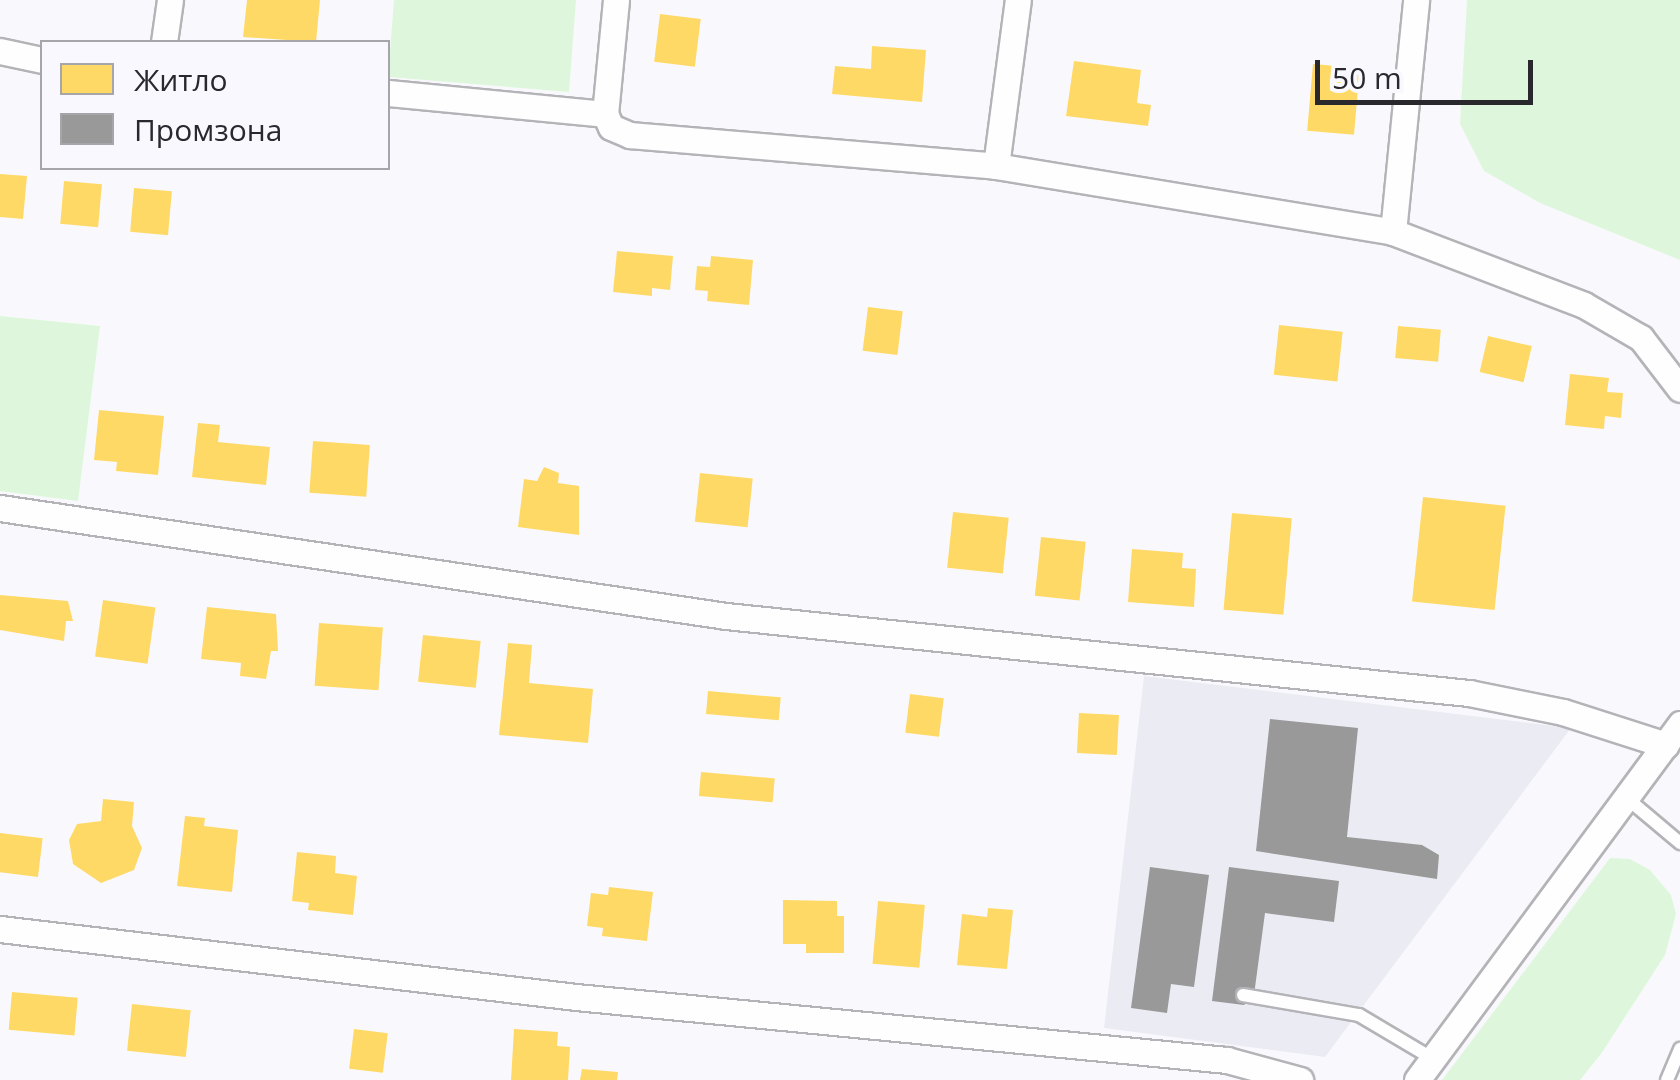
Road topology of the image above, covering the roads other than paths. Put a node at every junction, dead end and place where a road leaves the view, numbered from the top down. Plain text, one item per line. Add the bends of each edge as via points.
1 (170, 0) edge
2 (616, 0) edge
3 (1018, 0) edge
4 (1416, 0) edge
5 (164, 40) edge
6 (0, 52) edge
7 (40, 60) edge
8 (390, 93) edge
9 (605, 114) junction
10 (996, 166) junction
11 (1394, 232) junction
12 (1680, 389) edge
13 (0, 508) edge
14 (1675, 740) edge
15 (1629, 800) junction
16 (1680, 844) edge
17 (0, 929) edge
18 (1243, 996) dead end
19 (1680, 1049) edge
20 (1425, 1070) edge
21 (1300, 1080) edge
22 (1667, 1080) edge

1 - 5 street
2 - 9 street
3 - 10 street
4 - 11 street
6 - 7 street
8 - 9 street
9 - 10 street via 611,127 630,135
10 - 11 street
11 - 12 street via 1584,306 1641,338
13 - 14 street via 726,616 1469,693
14 - 15 street
15 - 16 lane
15 - 20 street
17 - 21 street via 576,998 1227,1060
18 - 20 lane via 1359,1015
19 - 22 lane

